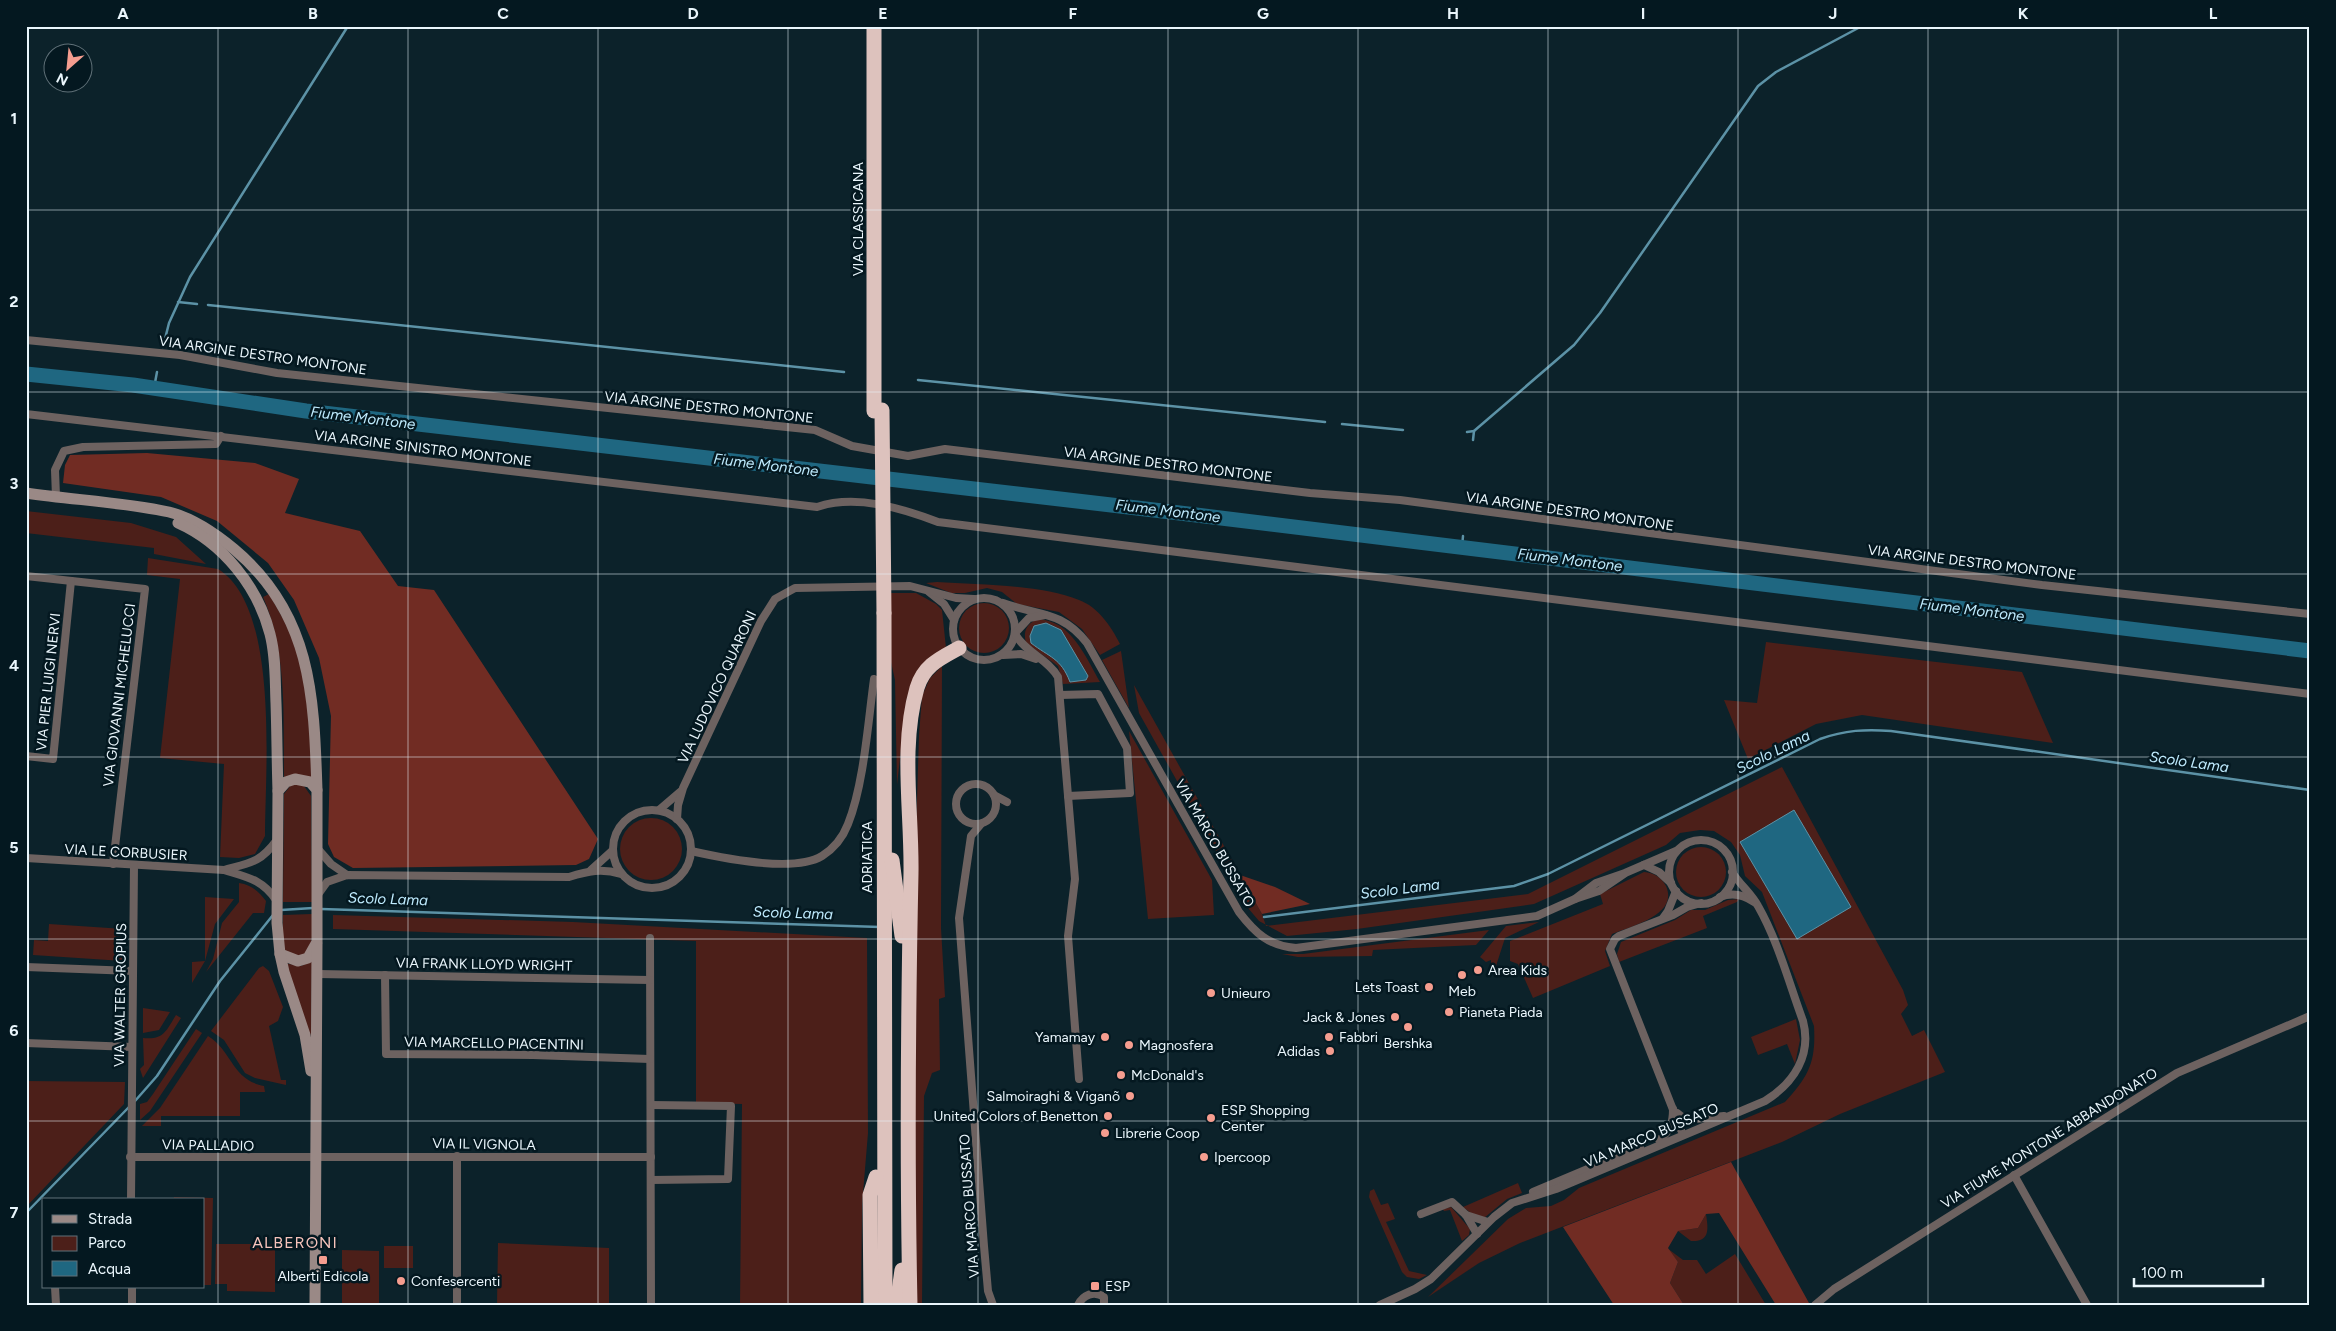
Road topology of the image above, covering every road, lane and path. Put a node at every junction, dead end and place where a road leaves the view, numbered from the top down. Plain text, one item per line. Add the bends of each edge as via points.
1 (874, 26) edge
2 (884, 26) edge
3 (26, 340) edge
4 (878, 411) junction
5 (26, 414) edge
6 (221, 436) junction
7 (26, 493) edge
8 (56, 497) junction
9 (149, 510) junction
10 (26, 576) edge
11 (71, 581) junction
12 (923, 588) junction
13 (974, 599) junction
14 (1003, 603) junction
15 (879, 614) junction
16 (2310, 614) edge
17 (1057, 617) junction
18 (954, 620) junction
19 (1016, 633) junction
20 (959, 648) junction
21 (1002, 655) junction
22 (884, 660) junction
23 (1040, 660) junction
24 (1096, 660) joint
25 (874, 679) junction
26 (2310, 694) edge
27 (1060, 695) junction
28 (26, 756) edge
29 (683, 788) junction
30 (317, 790) junction
31 (278, 791) junction
32 (1068, 796) junction
33 (659, 810) junction
34 (678, 819) junction
35 (967, 822) junction
36 (981, 824) junction
37 (971, 836) junction
38 (278, 839) junction
39 (317, 848) junction
40 (612, 851) junction
41 (691, 851) junction
42 (1676, 851) junction
43 (26, 858) edge
44 (113, 864) junction
45 (134, 865) junction
46 (1644, 865) junction
47 (224, 870) junction
48 (592, 870) junction
49 (1732, 872) junction
50 (621, 874) junction
51 (347, 875) junction
52 (1671, 883) junction
53 (1676, 891) junction
54 (317, 896) junction
55 (1719, 897) junction
56 (277, 902) junction
57 (1701, 903) junction
58 (1758, 905) junction
59 (879, 915) junction
60 (1662, 919) junction
61 (650, 938) dead end
62 (317, 942) junction
63 (879, 948) junction
64 (280, 954) junction
65 (26, 967) edge
66 (133, 971) junction
67 (318, 974) junction
68 (385, 975) junction
69 (908, 977) junction
70 (650, 980) junction
71 (2310, 1016) edge
72 (26, 1043) edge
73 (132, 1047) junction
74 (650, 1059) junction
75 (1079, 1079) dead end
76 (316, 1097) junction
77 (651, 1105) junction
78 (1673, 1108) junction
79 (1725, 1116) junction
80 (1681, 1130) junction
81 (1659, 1140) junction
82 (457, 1156) junction
83 (130, 1157) junction
84 (651, 1157) junction
85 (317, 1158) junction
86 (1619, 1162) junction
87 (2014, 1175) junction
88 (876, 1177) junction
89 (651, 1180) junction
90 (131, 1198) edge
91 (1523, 1199) junction
92 (1421, 1214) dead end
93 (1466, 1215) junction
94 (908, 1221) junction
95 (1488, 1222) junction
96 (1477, 1234) junction
97 (55, 1288) edge
98 (132, 1288) edge
99 (56, 1305) edge
100 (132, 1305) edge
101 (315, 1305) edge
102 (457, 1305) edge
103 (651, 1305) edge
104 (870, 1305) edge
105 (876, 1305) edge
106 (885, 1305) edge
107 (897, 1305) edge
108 (910, 1305) edge
109 (993, 1305) edge
110 (1078, 1305) edge
111 (1104, 1305) edge
112 (1380, 1305) edge
113 (1815, 1305) edge
114 (2087, 1305) edge

1 - 4 highway, VIA CLASSICANA
2 - 4 highway, VIA CLASSICANA
3 - 16 street, VIA ARGINE DESTRO MONTONE via 180,355 277,373 815,430 852,446 908,456 945,449 1300,492 1400,500 2042,584
4 - 15 highway, ADRIATICA
5 - 6 street, VIA ARGINE SINISTRO MONTONE
6 - 8 street via 216,444 84,447 64,451 55,470
6 - 26 street, VIA ARGINE SINISTRO MONTONE via 817,507 844,503 895,507 938,522
7 - 8 main road
8 - 9 main road
9 - 30 main road via 170,513 221,538 244,558 276,597 297,636 310,683
9 - 31 main road via 182,524 232,561 262,611 275,668
10 - 11 street, VIA GIOVANNI MICHELUCCI
11 - 28 street, VIA PIER LUIGI NERVI via 53,759
11 - 44 street, VIA GIOVANNI MICHELUCCI via 145,589
12 - 13 street, VIA LUDOVICO QUARONI via 956,598
12 - 18 street via 944,604
12 - 29 street, VIA LUDOVICO QUARONI via 795,588 775,599 761,621
13 - 14 street, VIA LUDOVICO QUARONI via 993,598
13 - 18 street via 958,611
14 - 17 street, VIA LUDOVICO QUARONI
14 - 19 street via 1015,621
15 - 22 highway, ADRIATICA
15 - 25 highway, ADRIATICA
17 - 19 street via 1034,616 1024,622
17 - 24 street, VIA LUDOVICO QUARONI via 1076,630
18 - 20 street via 954,639
19 - 21 street via 1010,648
19 - 23 street via 1024,646
20 - 21 street via 976,659 986,660
20 - 69 highway via 928,667 917,686 913,705 909,756 911,871
21 - 23 street via 1021,654
22 - 59 highway, ADRIATICA
22 - 69 highway via 890,682 892,865
23 - 27 street via 1058,677
24 - 46 street, VIA MARCO BUSSATO via 1239,912 1258,934 1274,944 1296,948 1522,919 1551,911 1596,883
25 - 41 street via 860,774 848,825 836,845 820,857 792,864 726,859
25 - 59 highway, ADRIATICA
27 - 32 street
27 - 32 street via 1098,694 1127,748 1130,793
29 - 33 street, VIA LUDOVICO QUARONI
29 - 34 street, VIA LUDOVICO QUARONI
30 - 31 main road via 310,782 295,779 286,782
30 - 39 main road
31 - 38 main road
32 - 75 street via 1075,879 1068,940
33 - 34 street
33 - 40 street via 630,816 616,831
34 - 41 street via 685,828
35 - 36 street
35 - 36 street via 961,818 956,805 964,788 978,784 994,795 995,809
35 - 37 street, VIA MARCO BUSSATO
36 - 37 street
37 - 109 street, VIA MARCO BUSSATO via 960,906 960,928 988,1291
38 - 47 street, VIA LE CORBUSIER via 257,861
38 - 56 main road
39 - 51 street via 331,864
39 - 54 main road
40 - 48 street
40 - 50 street
41 - 50 street via 684,873 665,887 641,887
42 - 46 street, VIA MARCO BUSSATO
42 - 49 street via 1695,840 1714,843 1728,855
42 - 52 street via 1670,864
43 - 44 street, VIA LE CORBUSIER
44 - 45 street, VIA LE CORBUSIER
45 - 47 street, VIA LE CORBUSIER
45 - 66 street, VIA WALTER GROPIUS
46 - 52 street
47 - 56 street, VIA LE CORBUSIER via 258,880
48 - 50 street
48 - 51 street via 569,877
49 - 55 street via 1731,882
49 - 58 street, VIA MARCO BUSSATO
51 - 54 street via 327,882
52 - 53 street
53 - 57 street via 1683,898
53 - 60 street
54 - 62 main road
55 - 57 street
55 - 58 street via 1740,895
56 - 64 main road
57 - 60 street
58 - 79 street, VIA MARCO BUSSATO via 1803,1021 1806,1033 1804,1056 1792,1079 1775,1095
59 - 63 highway, ADRIATICA
60 - 78 street, VIA MARCO BUSSATO via 1619,936 1610,950
61 - 70 street
62 - 64 main road via 308,958 298,960
62 - 67 main road
63 - 88 highway, ADRIATICA
63 - 106 highway, ADRIATICA
64 - 76 main road via 305,1035
65 - 66 street
66 - 73 street, VIA WALTER GROPIUS
67 - 68 street, VIA FRANK LLOYD WRIGHT
67 - 76 main road
68 - 70 street, VIA FRANK LLOYD WRIGHT
68 - 74 street, VIA MARCELLO PIACENTINI via 386,1054
69 - 94 highway
70 - 74 street
71 - 87 street, VIA FIUME MONTONE ABBANDONATO via 2177,1073
72 - 73 street
73 - 83 street, VIA WALTER GROPIUS
74 - 77 street
76 - 85 main road
77 - 84 street
77 - 89 street via 730,1106 728,1179
78 - 79 street via 1686,1120
78 - 80 street
78 - 81 street, VIA MARCO BUSSATO via 1667,1134
79 - 80 street
79 - 86 street, VIA MARCO BUSSATO
80 - 81 street
80 - 86 street
81 - 91 street
82 - 84 street, VIA IL VIGNOLA
82 - 85 street, VIA IL VIGNOLA
82 - 102 street
83 - 85 street, VIA PALLADIO
83 - 90 street
84 - 89 street
85 - 101 main road
86 - 91 street, VIA MARCO BUSSATO via 1556,1189
87 - 113 street, VIA FIUME MONTONE ABBANDONATO via 1834,1289
87 - 114 street
88 - 104 highway via 870,1194
88 - 105 highway, ADRIATICA
89 - 103 street
91 - 95 street, VIA MARCO BUSSATO
92 - 93 street via 1452,1202
93 - 95 street
93 - 96 street
94 - 107 highway
94 - 108 highway
95 - 96 street, VIA MARCO BUSSATO
96 - 112 street, VIA MARCO BUSSATO via 1422,1285
97 - 99 street
98 - 100 street
110 - 111 street via 1088,1294 1101,1294

